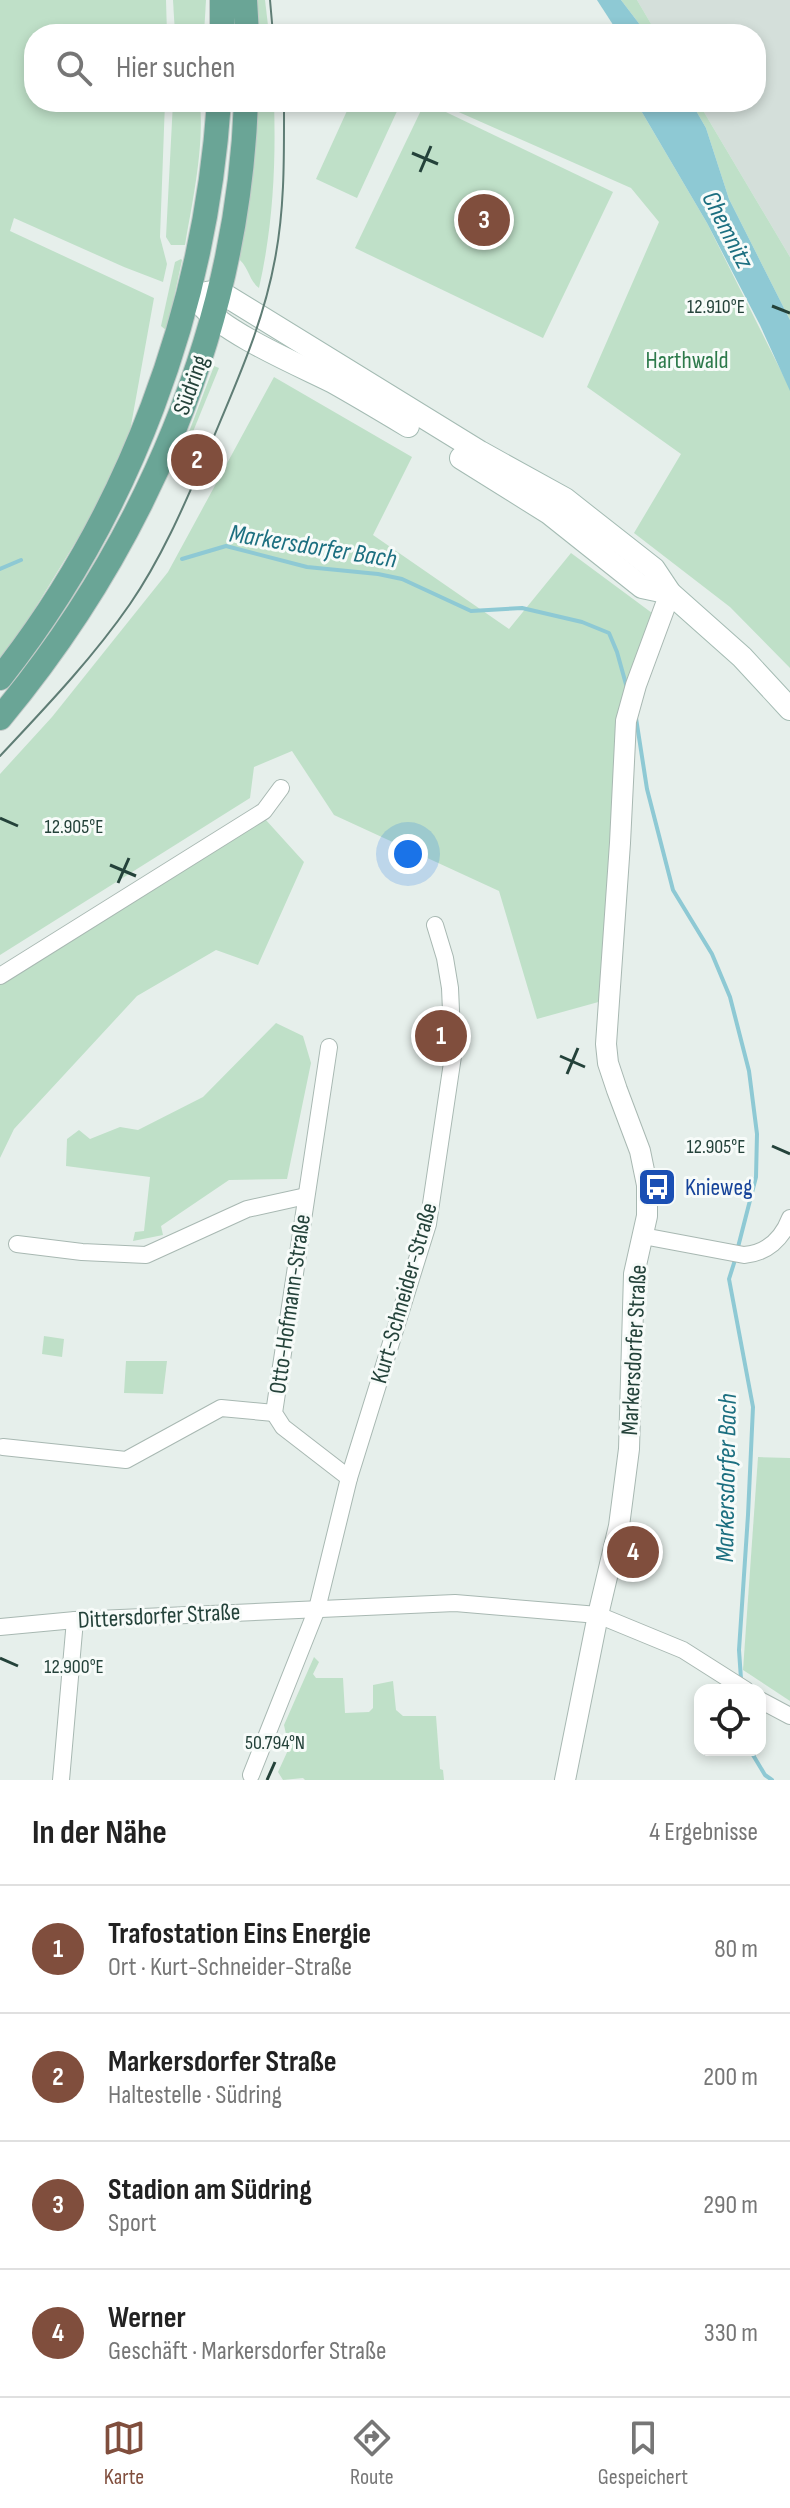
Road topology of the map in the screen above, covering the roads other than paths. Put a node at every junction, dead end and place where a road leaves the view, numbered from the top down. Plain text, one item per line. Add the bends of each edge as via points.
1 (222, 0) edge
2 (245, 0) edge
3 (222, 24) edge
4 (246, 24) edge
5 (218, 112) edge
6 (245, 112) edge
7 (198, 293) junction
8 (213, 317) junction
9 (670, 593) junction
10 (0, 678) edge
11 (790, 709) edge
12 (0, 718) edge
13 (281, 788) dead end
14 (435, 925) dead end
15 (0, 976) edge
16 (329, 1047) dead end
17 (306, 1196) junction
18 (790, 1218) edge
19 (643, 1236) junction
20 (17, 1244) dead end
21 (274, 1413) junction
22 (3, 1447) dead end
23 (349, 1478) junction
24 (317, 1609) junction
25 (598, 1615) junction
26 (75, 1620) junction
27 (0, 1627) edge
28 (737, 1684) edge
29 (766, 1703) edge
30 (790, 1716) edge
31 (251, 1775) dead end
32 (61, 1780) edge
33 (565, 1780) edge

1 - 3 main road
2 - 4 main road
5 - 7 main road, Südring
6 - 7 main road, Südring via 239,186
7 - 8 main road, Südring
7 - 9 main road via 565,499 654,569
7 - 10 main road, Südring via 103,516 47,613
8 - 9 main road via 476,467 549,513 642,587
8 - 12 main road, Südring via 169,444 130,523 75,616
9 - 11 main road via 742,657
9 - 19 street, Markersdorfer Straße via 626,721 606,1044 647,1185
13 - 15 street via 264,811
14 - 23 street, Kurt-Schneider-Straße via 450,988 453,1056 428,1224
16 - 17 street, Otto-Hofmann-Straße
17 - 20 street, Otto-Hofmann-Straße via 247,1209 146,1255
17 - 21 street, Otto-Hofmann-Straße
18 - 19 street via 770,1247 757,1254
19 - 25 street, Markersdorfer Straße via 634,1274 629,1449 619,1526
21 - 22 street, Otto-Hofmann-Straße via 221,1408 126,1460
21 - 23 street, Otto-Hofmann-Straße via 283,1427
23 - 24 street, Kurt-Schneider-Straße
24 - 25 street, Dittersdorfer Straße via 455,1603
24 - 26 street, Dittersdorfer Straße
24 - 31 street
25 - 28 street, Dittersdorfer Straße via 683,1650
25 - 33 street, Markersdorfer Straße
26 - 27 street, Dittersdorfer Straße
26 - 32 street
29 - 30 street

